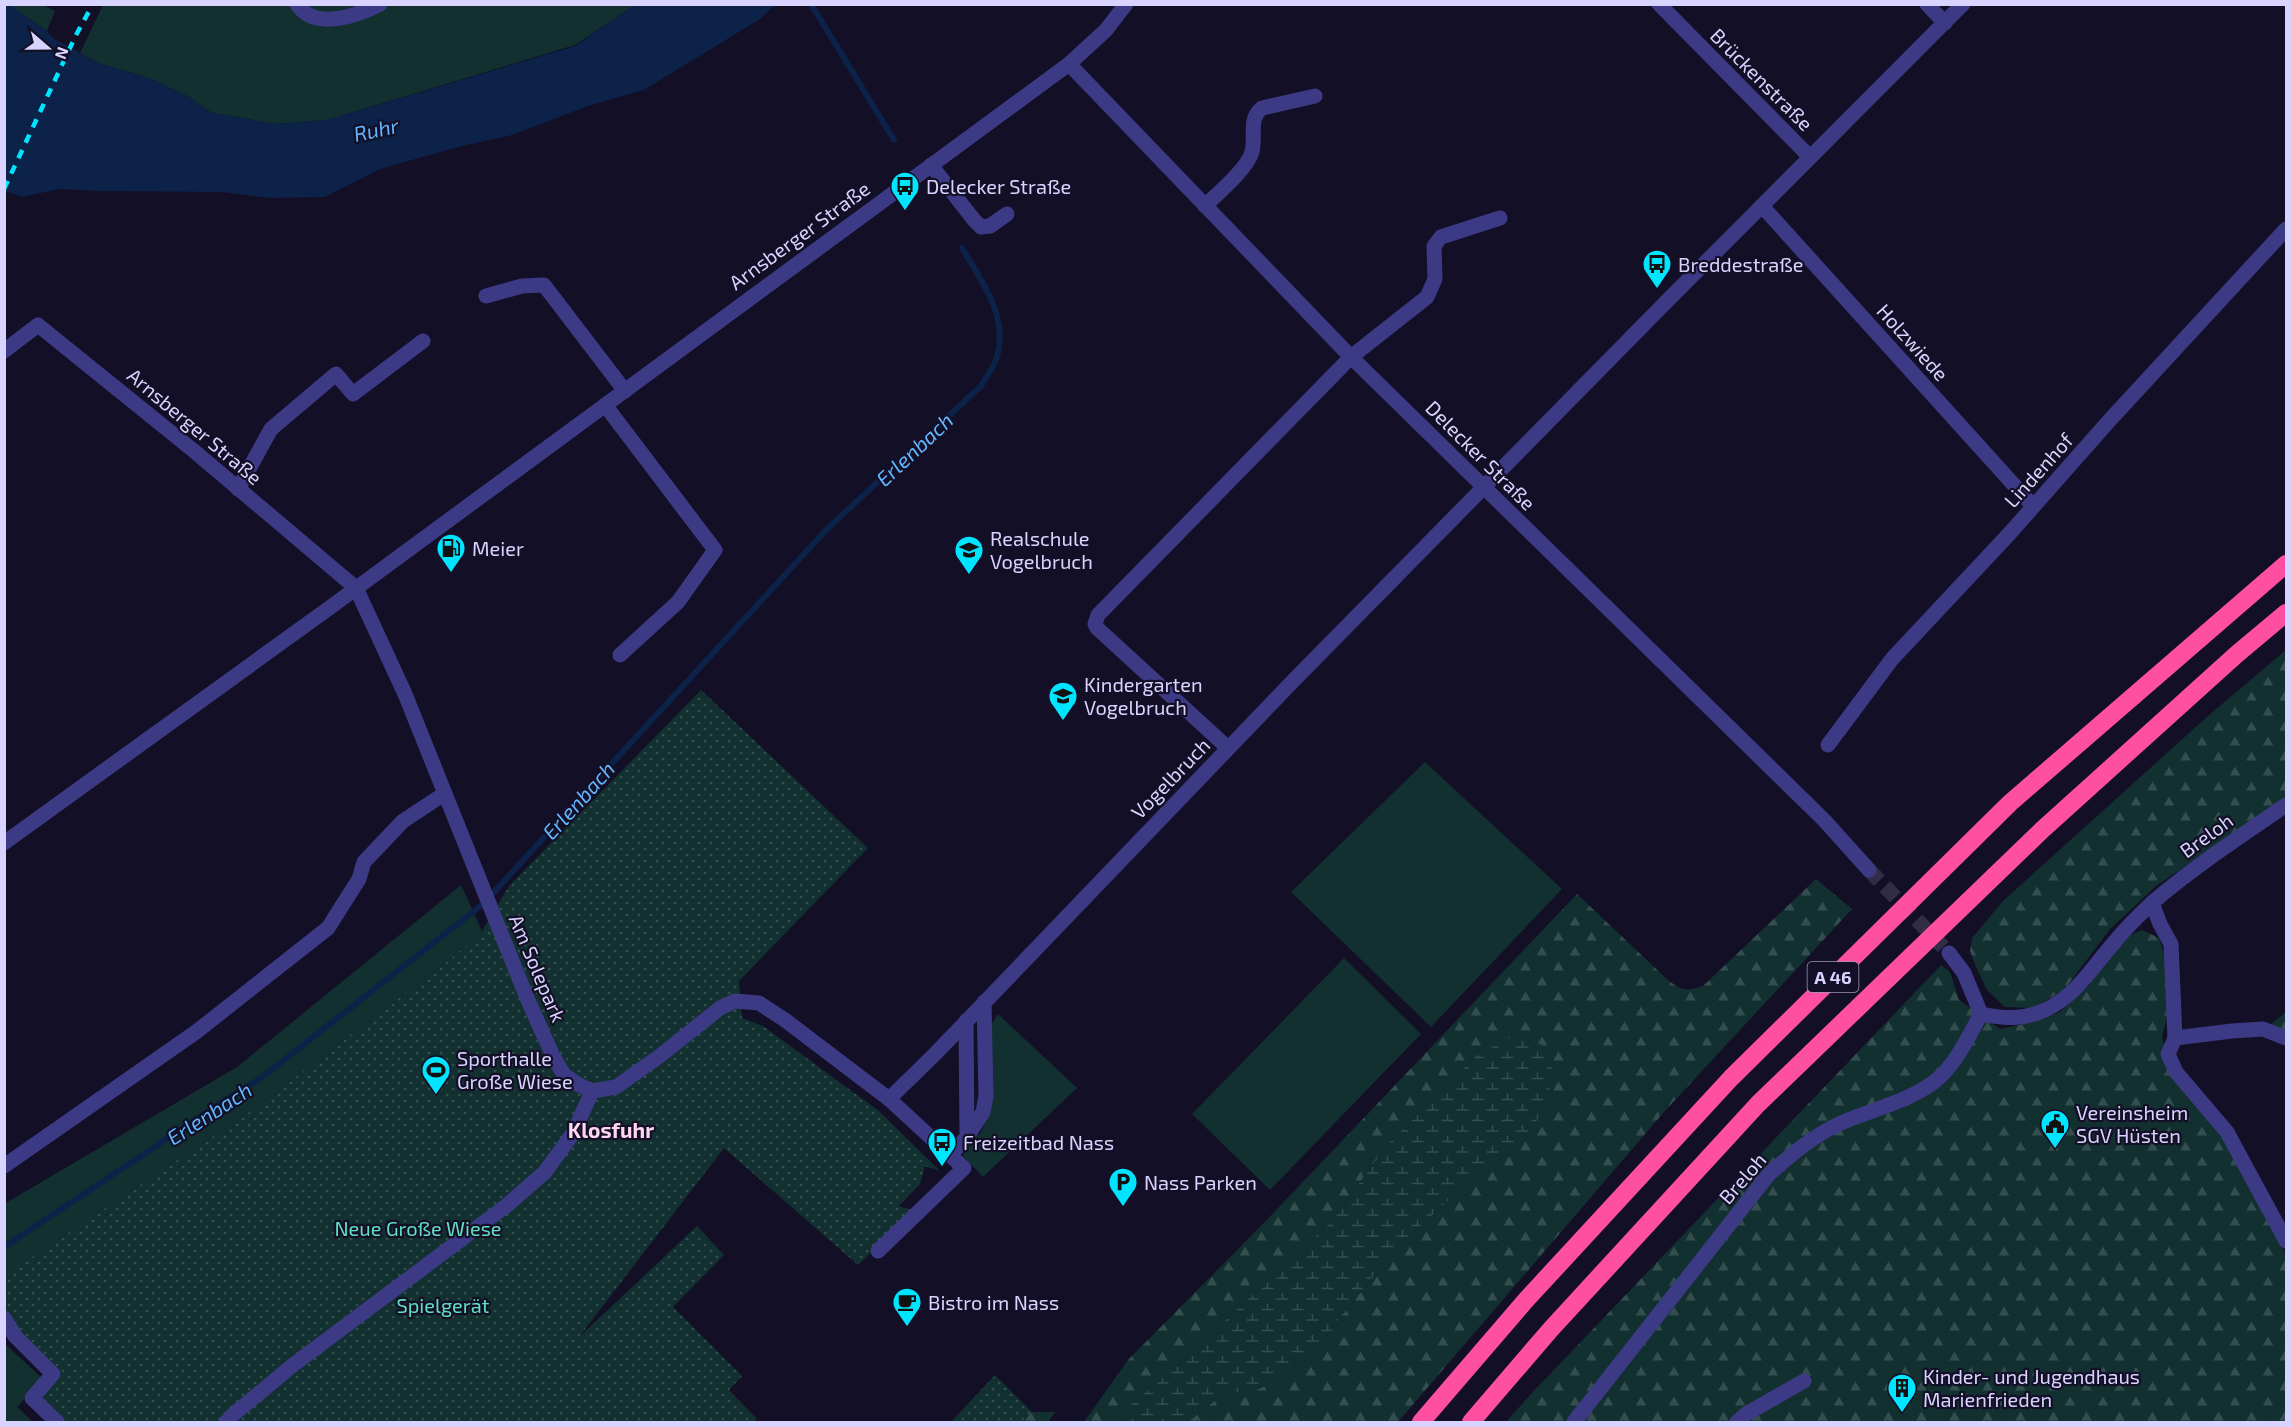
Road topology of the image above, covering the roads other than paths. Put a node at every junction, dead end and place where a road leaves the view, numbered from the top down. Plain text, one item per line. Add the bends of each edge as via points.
1 (297, 4) edge
2 (380, 4) edge
3 (1126, 4) edge
4 (1659, 4) edge
5 (1927, 4) edge
6 (1964, 4) edge
7 (1945, 24) junction
8 (1069, 64) junction
9 (1315, 96) dead end
10 (1810, 157) junction
11 (932, 165) junction
12 (1205, 206) junction
13 (1761, 206) junction
14 (1007, 214) dead end
15 (1500, 218) dead end
16 (2286, 229) edge
17 (486, 296) dead end
18 (423, 341) dead end
19 (4, 351) edge
20 (1351, 357) junction
21 (625, 391) junction
22 (605, 405) junction
23 (1484, 488) junction
24 (238, 489) junction
25 (2033, 506) junction
26 (2286, 564) edge
27 (356, 588) junction
28 (2286, 613) edge
29 (620, 655) dead end
30 (1828, 745) dead end
31 (1228, 748) junction
32 (444, 794) junction
33 (2286, 805) edge
34 (4, 843) edge
35 (1869, 870) tunnel mouth
36 (2152, 903) junction
37 (1949, 953) tunnel mouth
38 (984, 1002) junction
39 (1981, 1014) junction
40 (966, 1021) junction
41 (2175, 1038) junction
42 (2286, 1038) edge
43 (592, 1090) junction
44 (888, 1099) junction
45 (966, 1137) junction
46 (950, 1155) junction
47 (4, 1166) edge
48 (2286, 1241) edge
49 (878, 1251) dead end
50 (4, 1318) edge
51 (1804, 1382) dead end
52 (57, 1422) edge
53 (226, 1422) edge
54 (1420, 1422) edge
55 (1471, 1422) edge
56 (1574, 1422) edge
57 (1737, 1422) edge

1 - 2 street via 302,12 321,19 354,15
3 - 8 street, Arnsberger Straße via 1106,30
4 - 10 street, Brückenstraße
5 - 7 street
6 - 7 street
7 - 10 street
8 - 11 street, Arnsberger Straße
8 - 12 street, Delecker Straße
9 - 12 street via 1258,111 1251,155
10 - 13 street
11 - 14 street via 981,227 990,226
11 - 21 street, Arnsberger Straße
12 - 20 street, Delecker Straße
13 - 23 street
13 - 25 street, Holzwiede
15 - 20 street via 1441,237 1434,246 1435,279 1427,297
16 - 25 street, Lindenhof
17 - 21 street via 522,286 544,285
18 - 24 street via 354,394 336,374 271,429
19 - 24 street, Arnsberger Straße via 38,325
20 - 23 street, Delecker Straße
20 - 31 street via 1095,620 1097,628
21 - 22 street, Arnsberger Straße
22 - 27 street, Arnsberger Straße
22 - 29 street via 715,550 678,602
23 - 31 street, Vogelbruch
23 - 35 street, Delecker Straße via 1824,820
24 - 27 street, Arnsberger Straße
25 - 30 street, Lindenhof via 1892,659
26 - 54 highway, A 46 via 2010,803 1731,1078 1526,1300
27 - 32 street, Am Solepark via 405,694
27 - 34 street, Arnsberger Straße
28 - 55 highway, A 46 via 2042,830 1758,1104
31 - 38 street, Vogelbruch
32 - 43 street, Am Solepark via 558,1066 571,1080
32 - 47 street via 403,821 364,862 328,928 195,1032
33 - 36 street, Breloh via 2210,856
36 - 39 street, Breloh via 2112,944 2079,987 2048,1008 2020,1018
36 - 41 street via 2171,944
37 - 39 street via 1964,973
38 - 40 street, Vogelbruch
38 - 45 street via 986,1096 983,1112
39 - 56 street, Breloh via 1951,1066 1934,1082 1908,1097 1838,1124 1769,1174
40 - 44 street, Vogelbruch
40 - 45 street
41 - 42 street via 2263,1029
41 - 48 street via 2169,1054 2176,1072 2227,1132
43 - 44 street via 616,1087 720,1008 744,1000 770,1009
43 - 53 street via 574,1132 545,1172 506,1206 293,1365
44 - 46 street
45 - 46 street
46 - 49 street via 964,1168
50 - 52 street via 15,1336 53,1374 32,1398
51 - 57 street

